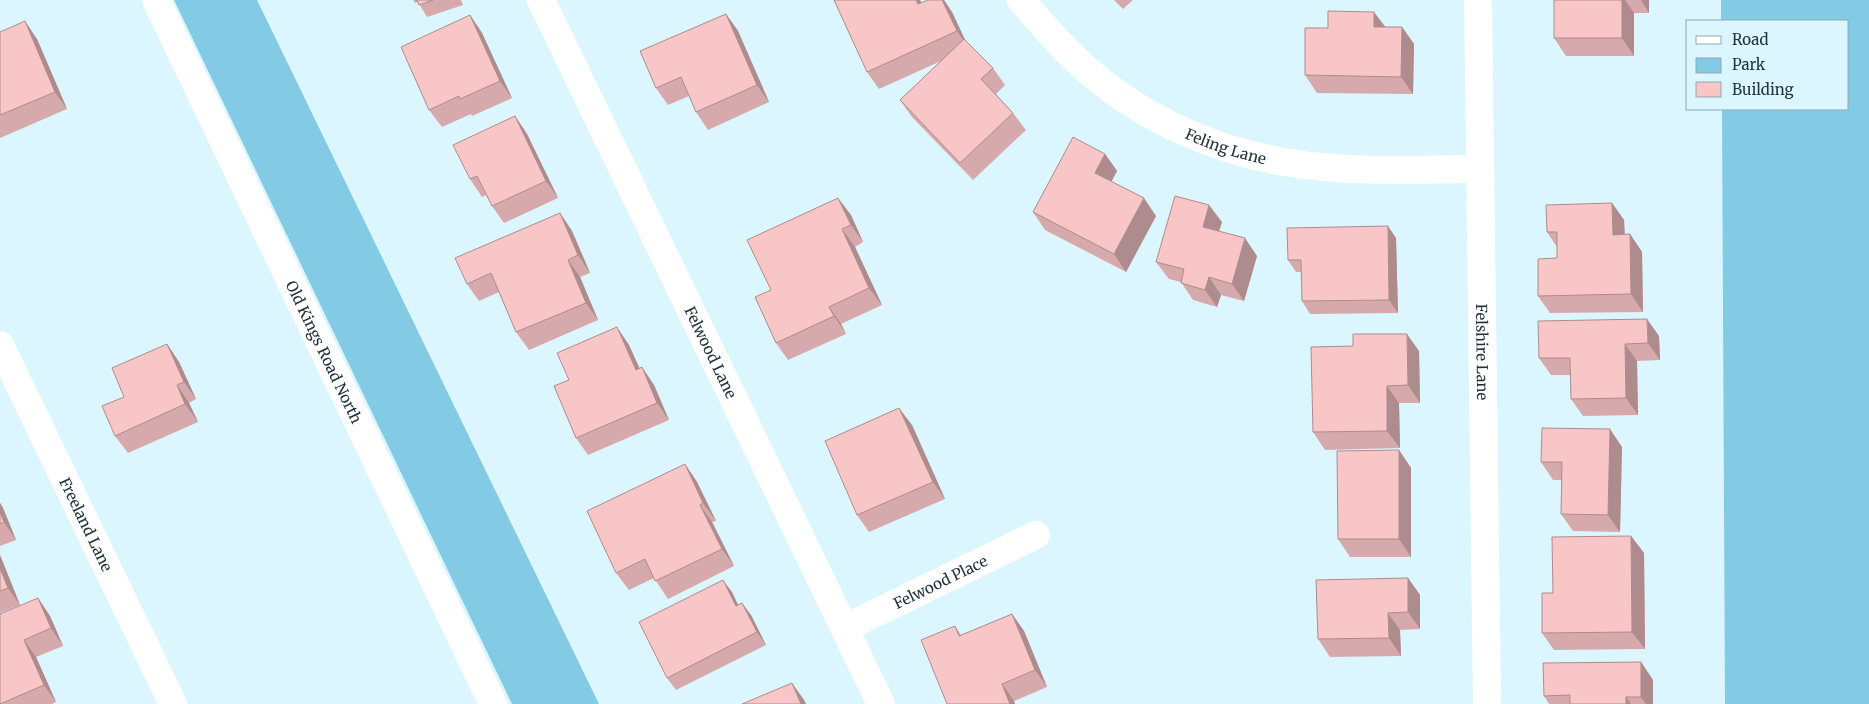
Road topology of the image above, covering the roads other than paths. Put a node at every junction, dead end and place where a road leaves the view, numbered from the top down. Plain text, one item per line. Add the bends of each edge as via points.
1 (156, 0) edge
2 (541, 0) edge
3 (1021, 0) edge
4 (1478, 0) edge
5 (1480, 168) junction
6 (0, 345) edge
7 (1036, 536) dead end
8 (845, 628) junction
9 (172, 704) edge
10 (493, 704) edge
11 (881, 704) edge
12 (1487, 704) edge

1 - 10 street, Old Kings Road North
2 - 8 street, Felwood Lane
3 - 5 street, Feling Lane via 1049,33 1093,75 1156,117 1221,146 1255,156 1326,167
4 - 5 street, Felshire Lane
5 - 12 street, Felshire Lane
6 - 9 street, Freeland Lane
7 - 8 street, Felwood Place
8 - 11 street, Felwood Lane

